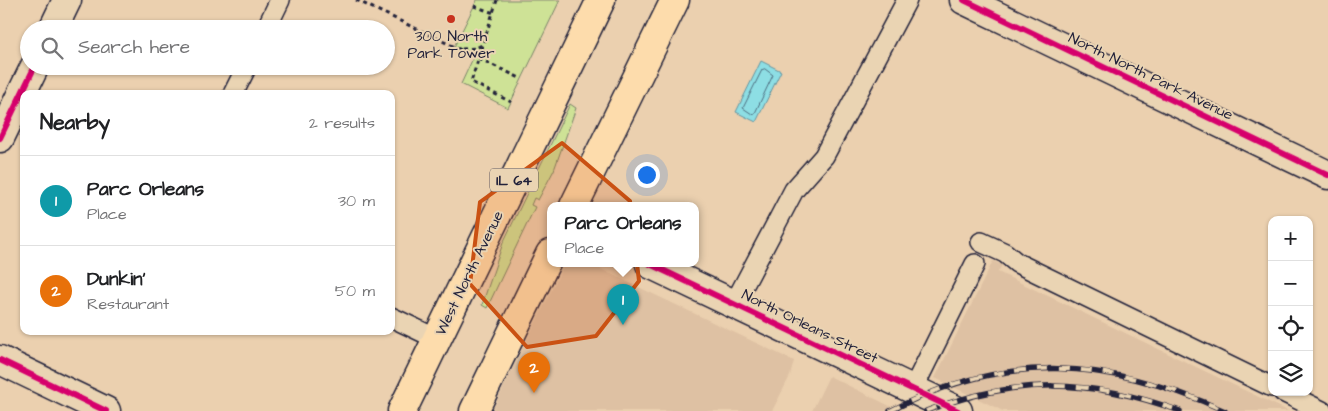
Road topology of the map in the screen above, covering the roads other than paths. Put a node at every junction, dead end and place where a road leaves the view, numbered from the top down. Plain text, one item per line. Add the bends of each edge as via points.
1 (67, 0) edge
2 (280, 0) edge
3 (601, 0) edge
4 (675, 0) edge
5 (907, 0) edge
6 (964, 0) edge
7 (57, 20) edge
8 (270, 20) edge
9 (31, 75) edge
10 (243, 75) edge
11 (23, 90) edge
12 (236, 90) edge
13 (20, 97) edge
14 (0, 138) edge
15 (1328, 175) edge
16 (576, 202) edge
17 (981, 242) dead end
18 (547, 260) edge
19 (975, 264) dead end
20 (656, 267) edge
21 (734, 304) junction
22 (395, 319) edge
23 (437, 339) junction
24 (0, 360) edge
25 (1268, 385) edge
26 (913, 389) junction
27 (1291, 396) edge
28 (106, 411) edge
29 (402, 411) edge
30 (474, 411) edge
31 (958, 411) edge
32 (1322, 411) edge

1 - 7 street
2 - 8 lane
3 - 23 main road, West North Avenue / IL 64
4 - 16 main road
5 - 21 lane via 824,156 794,190
6 - 15 street, North North Park Avenue
9 - 11 street
10 - 12 lane
13 - 14 street
17 - 25 lane via 1005,253 1017,264
18 - 30 main road
19 - 26 lane
20 - 21 street, North Orleans Street
21 - 26 street, North Orleans Street
22 - 23 lane
23 - 29 main road, West North Avenue / IL 64
24 - 28 street
26 - 31 street, North Orleans Street
27 - 32 lane

